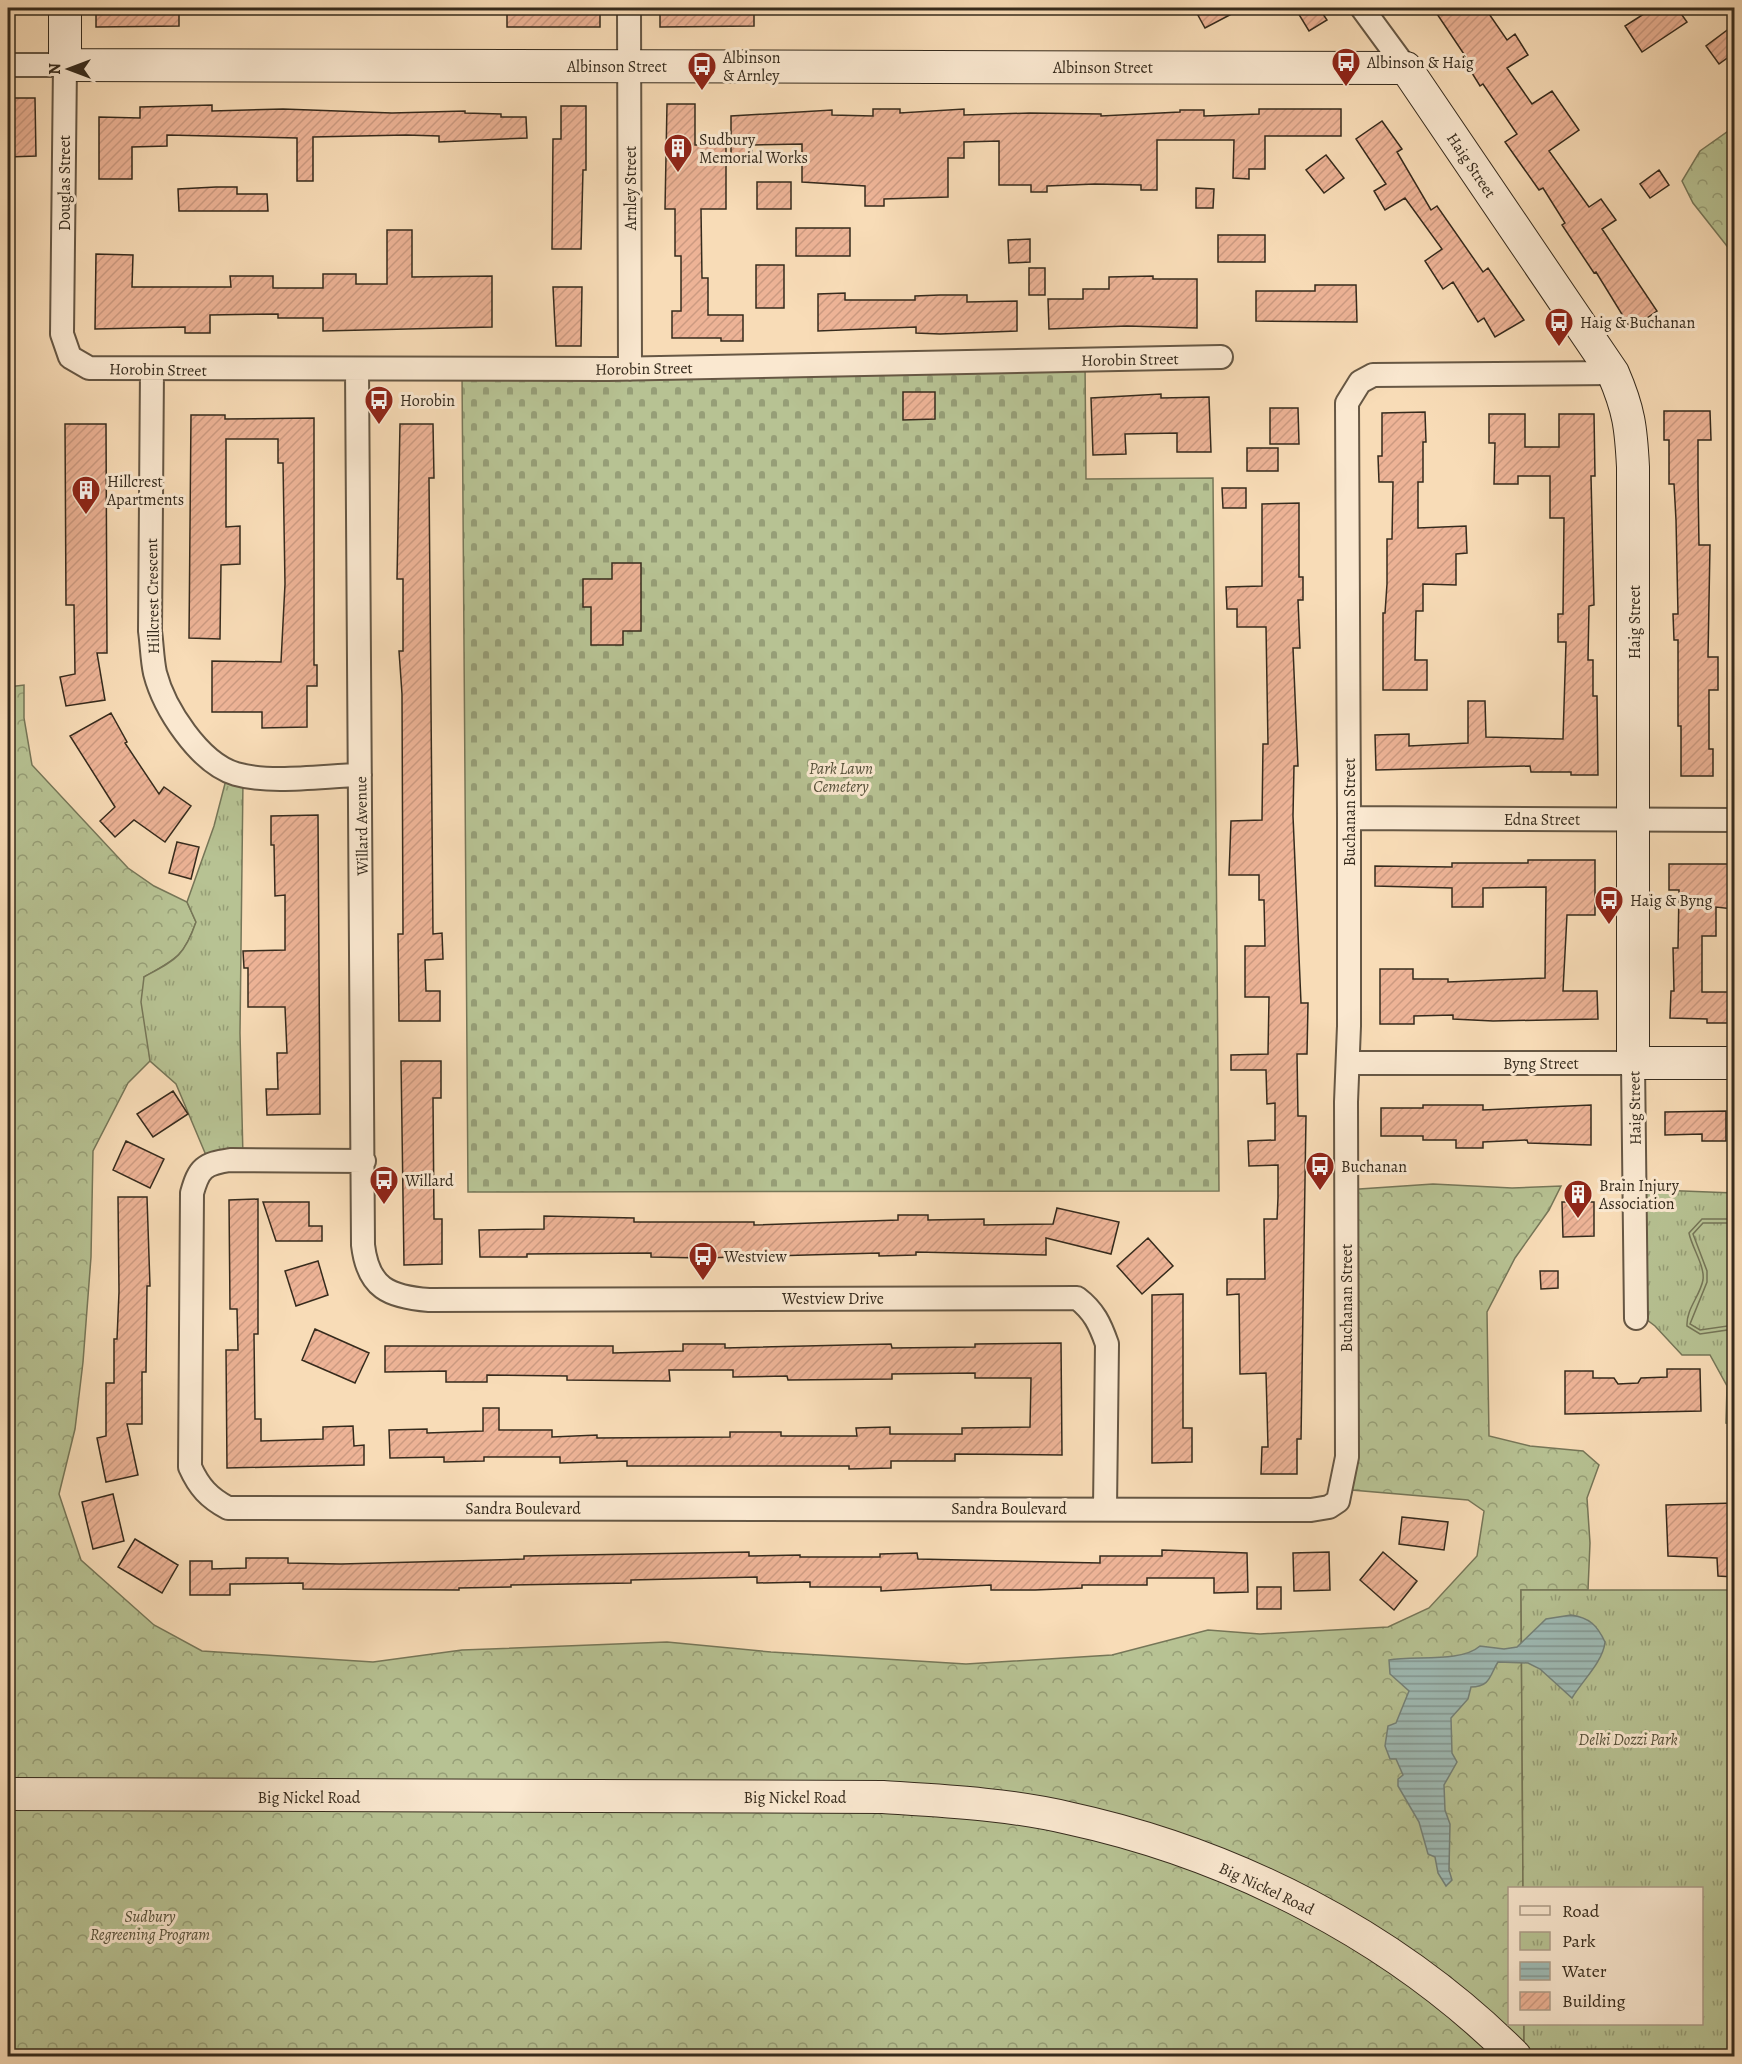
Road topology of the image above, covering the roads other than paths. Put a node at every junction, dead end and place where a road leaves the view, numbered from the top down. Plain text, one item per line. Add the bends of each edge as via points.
1 (65, 8) edge
2 (629, 8) edge
3 (1362, 8) edge
4 (8, 65) edge
5 (65, 65) junction
6 (630, 66) junction
7 (1406, 68) junction
8 (70, 357) joint
9 (1221, 357) dead end
10 (152, 369) junction
11 (357, 369) junction
12 (630, 369) junction
13 (1613, 373) junction
14 (360, 775) junction
15 (1349, 818) junction
16 (1635, 820) junction
17 (1734, 820) edge
18 (1633, 1063) junction
19 (1734, 1063) edge
20 (1348, 1064) junction
21 (364, 1161) junction
22 (375, 1279) joint
23 (1636, 1318) dead end
24 (1338, 1501) joint
25 (1105, 1508) junction
26 (8, 1794) edge
27 (1515, 2056) edge

1 - 5 street, Douglas Street
2 - 6 street, Arnley Street
3 - 7 street, Haig Street
4 - 5 street, Albinson Street
5 - 6 street, Albinson Street
5 - 8 street, Douglas Street via 62,334
6 - 7 street, Albinson Street
6 - 12 street, Arnley Street
7 - 13 street, Haig Street
8 - 10 street, Horobin Street via 89,368
9 - 12 street, Horobin Street
10 - 11 street, Horobin Street
10 - 14 street, Hillcrest Crescent via 150,631 155,673 170,709 209,759 235,773 262,778
11 - 12 street, Horobin Street
11 - 14 street, Willard Avenue
13 - 15 street, Buchanan Street via 1373,375 1353,390 1347,403
13 - 16 street, Haig Street via 1630,420 1633,467
14 - 21 street, Willard Avenue
15 - 16 street, Edna Street
15 - 20 street, Buchanan Street
16 - 17 street, Edna Street
16 - 18 street, Haig Street
18 - 19 street, Byng Street
18 - 20 street, Byng Street
18 - 23 street, Haig Street
20 - 24 street, Buchanan Street via 1347,1457
21 - 22 street, Willard Avenue via 363,1245 365,1263
21 - 25 street, Sandra Boulevard via 230,1160 210,1163 197,1175 192,1193 190,1467 211,1499 228,1508
22 - 25 street, Westview Drive via 387,1293 429,1300 1077,1298 1095,1316 1107,1344
24 - 25 street, Sandra Boulevard via 1329,1508 1311,1510
26 - 27 street, Big Nickel Road via 883,1797 1067,1817 1175,1847 1305,1904 1394,1956

